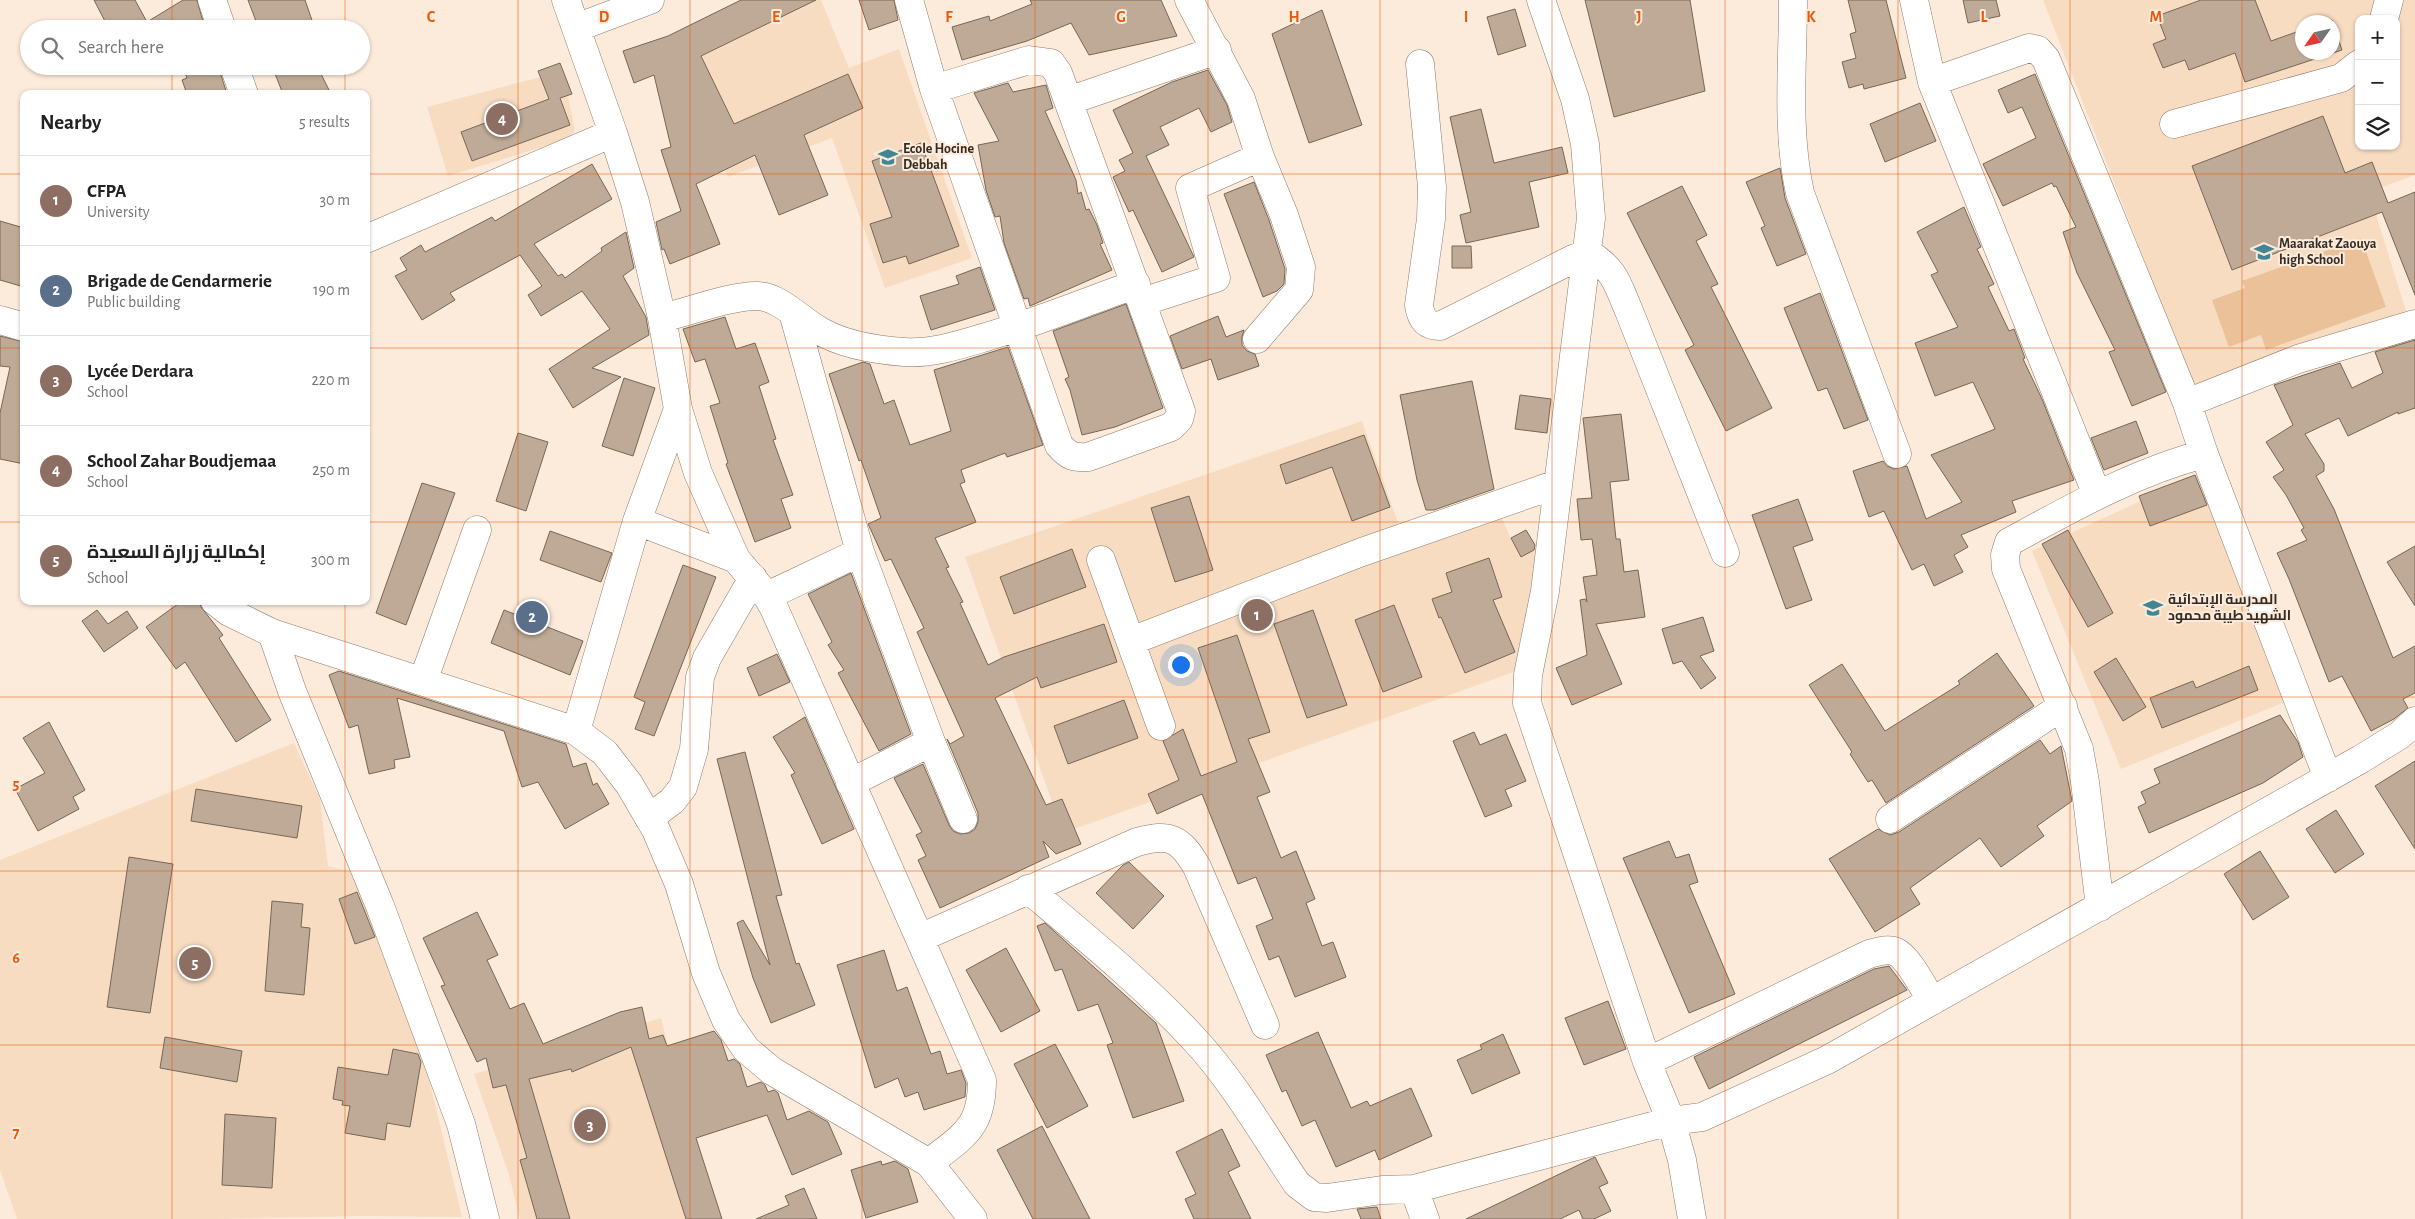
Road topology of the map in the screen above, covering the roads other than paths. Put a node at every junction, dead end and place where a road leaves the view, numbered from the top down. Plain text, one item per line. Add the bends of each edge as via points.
1 (212, 0) edge
2 (566, 0) edge
3 (650, 0) edge
4 (909, 0) edge
5 (1189, 0) edge
6 (1542, 0) edge
7 (1793, 0) edge
8 (1914, 0) edge
9 (2389, 0) edge
10 (2385, 15) edge
11 (219, 20) edge
12 (576, 28) junction
13 (1217, 50) junction
14 (1420, 64) dead end
15 (2355, 67) edge
16 (237, 75) edge
17 (1932, 82) junction
18 (934, 89) junction
19 (243, 90) edge
20 (1068, 100) junction
21 (2174, 124) dead end
22 (613, 133) junction
23 (1260, 157) junction
24 (370, 237) edge
25 (1588, 253) junction
26 (1139, 293) junction
27 (794, 316) junction
28 (662, 318) junction
29 (0, 320) edge
30 (2415, 324) edge
31 (20, 325) edge
32 (1018, 328) junction
33 (1257, 339) dead end
34 (2187, 402) junction
35 (678, 408) junction
36 (1897, 454) dead end
37 (2204, 454) junction
38 (1557, 484) junction
39 (2097, 494) junction
40 (638, 521) junction
41 (477, 530) dead end
42 (860, 552) junction
43 (1725, 552) dead end
44 (1101, 560) dead end
45 (752, 578) junction
46 (220, 605) edge
47 (272, 634) junction
48 (1131, 641) junction
49 (423, 681) junction
50 (2063, 706) junction
51 (1161, 726) dead end
52 (576, 731) junction
53 (2410, 735) edge
54 (931, 742) junction
55 (2328, 778) junction
56 (850, 783) junction
57 (649, 818) junction
58 (962, 819) dead end
59 (1890, 819) dead end
60 (1028, 890) junction
61 (2100, 907) junction
62 (920, 938) junction
63 (1932, 1001) junction
64 (1265, 1025) dead end
65 (1647, 1062) junction
66 (1671, 1121) junction
67 (929, 1162) junction
68 (1414, 1190) junction
69 (485, 1219) edge
70 (973, 1219) edge
71 (1425, 1219) edge
72 (1692, 1219) edge

1 - 11 street
2 - 12 street
3 - 12 street
4 - 18 street
5 - 13 street
6 - 25 street via 1575,99 1585,144 1591,218
7 - 36 street via 1792,137 1800,193
8 - 17 street
9 - 10 street
12 - 22 street
13 - 20 street
13 - 23 street via 1241,99
14 - 25 street via 1432,187 1419,306 1425,322 1440,326
15 - 21 street via 2341,78
16 - 19 street
17 - 34 street via 2029,48 2038,50 2046,59
17 - 39 street
18 - 20 street via 1029,60 1042,61 1051,63 1058,73
18 - 32 street
20 - 26 street
22 - 24 street
22 - 28 street via 635,202
23 - 26 street via 1190,188 1216,278
23 - 33 street via 1284,214 1300,267 1299,290
25 - 38 street
25 - 43 street via 1605,264 1616,281
26 - 32 street
26 - 32 street via 1181,412 1179,420 1171,427 1088,456 1077,458 1067,454 1059,445
27 - 28 street via 775,300 757,296
27 - 32 street via 836,339 903,352 949,348
27 - 42 street
28 - 35 street
29 - 31 street
30 - 34 street via 2298,359
34 - 37 street
35 - 40 street
35 - 45 street via 698,473
37 - 39 street
37 - 55 street
38 - 48 street via 1362,552
38 - 65 street via 1545,591 1528,674 1527,703
39 - 50 street via 2009,542 2005,555 2006,569
40 - 45 street
40 - 52 street
41 - 49 street
42 - 45 street
42 - 54 street
44 - 48 street
45 - 56 street
45 - 57 street via 707,658 700,677 694,749 683,786 672,801
46 - 47 street
47 - 49 street
47 - 69 street via 380,906 457,1115
48 - 51 street
49 - 52 street
50 - 59 street
50 - 61 street via 2079,749
52 - 57 street via 605,753
53 - 55 street
54 - 56 street
54 - 58 street
55 - 61 street
56 - 62 street
57 - 67 street via 679,884 709,981 726,1020 746,1049 772,1071
60 - 62 street
60 - 64 street via 1137,842 1158,836 1173,839 1188,851 1197,867
60 - 68 street via 1109,958 1195,1040 1237,1094 1304,1192 1327,1198 1382,1190
61 - 63 street
62 - 67 street via 982,1080 982,1102 977,1119 963,1136
63 - 65 street via 1903,957 1895,951 1885,950 1869,954
63 - 66 street via 1827,1060 1738,1101 1702,1117
65 - 66 street
66 - 68 street
66 - 72 street via 1682,1160
67 - 70 street
68 - 71 street

